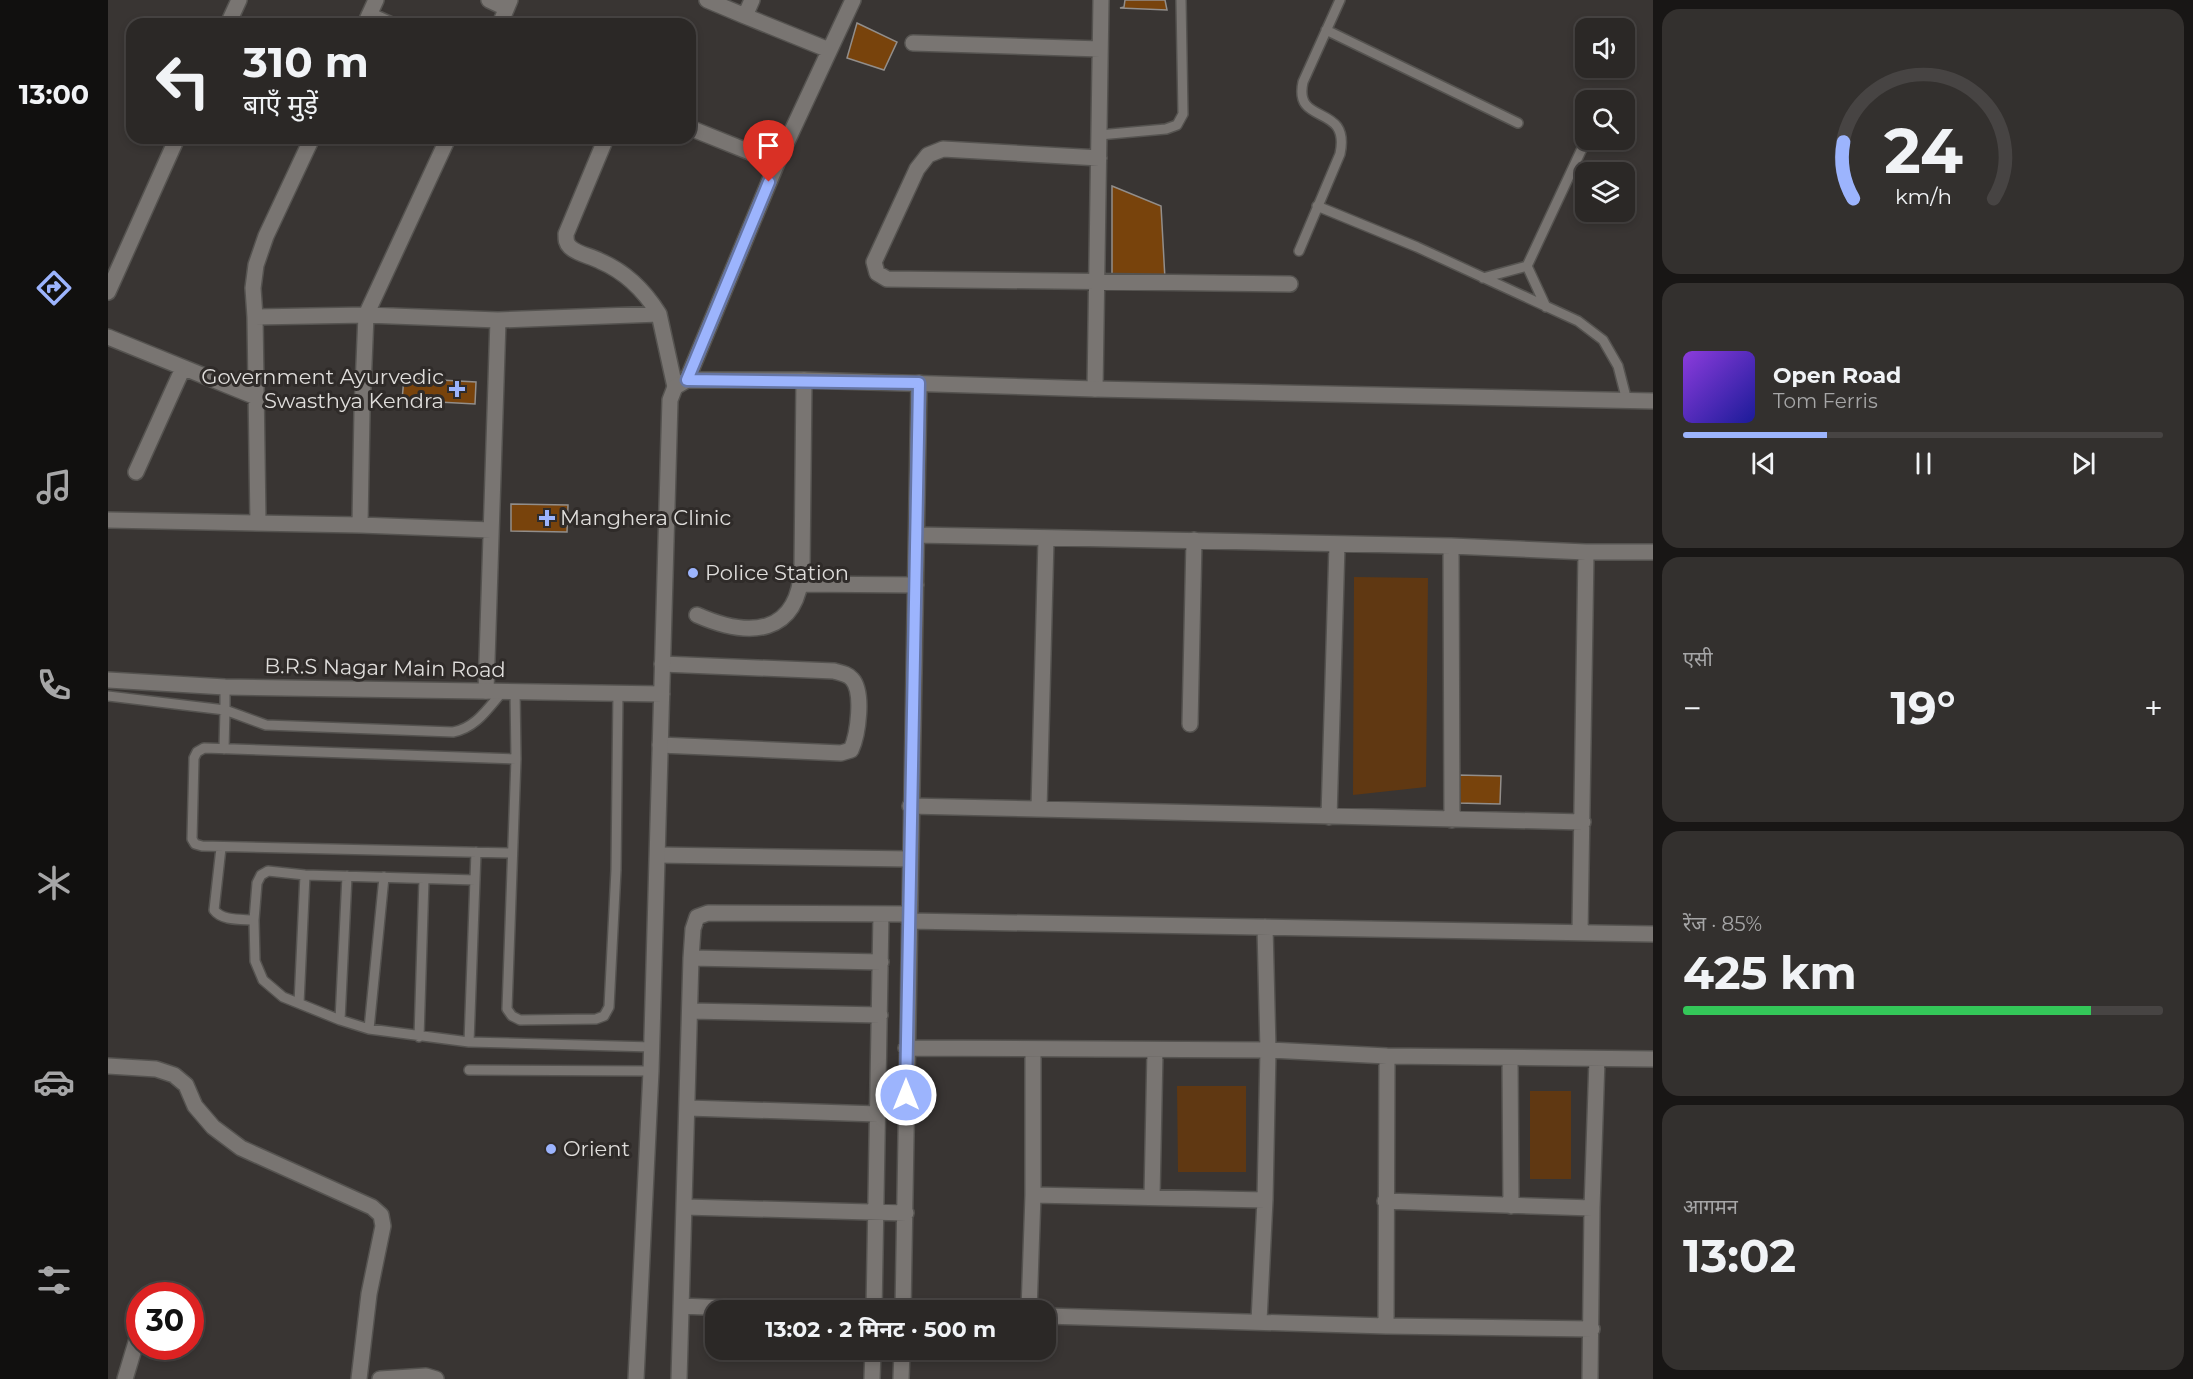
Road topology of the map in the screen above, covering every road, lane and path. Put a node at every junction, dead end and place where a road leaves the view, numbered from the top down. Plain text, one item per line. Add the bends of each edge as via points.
1 (239, 0) edge
2 (376, 0) edge
3 (489, 0) edge
4 (707, 0) edge
5 (752, 0) edge
6 (853, 0) edge
7 (1101, 0) edge
8 (1181, 0) edge
9 (1340, 0) edge
10 (508, 4) edge
11 (745, 16) junction
12 (231, 18) edge
13 (367, 18) edge
14 (502, 18) edge
15 (1326, 30) junction
16 (913, 43) dead end
17 (1100, 49) junction
18 (829, 50) junction
19 (1518, 123) dead end
20 (696, 130) edge
21 (1099, 135) junction
22 (174, 144) edge
23 (309, 144) edge
24 (445, 144) edge
25 (604, 144) edge
26 (1581, 150) edge
27 (1099, 158) junction
28 (777, 163) junction
29 (1317, 206) junction
30 (1299, 251) dead end
31 (1527, 266) junction
32 (1483, 278) junction
33 (1097, 283) junction
34 (1290, 284) dead end
35 (108, 292) edge
36 (1546, 307) junction
37 (659, 314) junction
38 (366, 315) junction
39 (255, 317) junction
40 (498, 320) junction
41 (108, 337) edge
42 (183, 368) junction
43 (804, 380) junction
44 (919, 383) junction
45 (681, 384) junction
46 (1095, 389) junction
47 (256, 397) junction
48 (1627, 401) junction
49 (1653, 401) edge
50 (136, 472) dead end
51 (108, 520) edge
52 (258, 523) junction
53 (360, 525) junction
54 (491, 530) junction
55 (917, 535) junction
56 (1047, 539) junction
57 (1194, 540) junction
58 (1336, 545) junction
59 (1450, 546) junction
60 (1586, 552) junction
61 (1653, 552) edge
62 (801, 584) junction
63 (916, 585) junction
64 (697, 615) dead end
65 (662, 664) junction
66 (108, 680) edge
67 (225, 687) junction
68 (486, 691) junction
69 (509, 691) junction
70 (618, 692) junction
71 (662, 694) junction
72 (108, 696) edge
73 (225, 710) junction
74 (1190, 724) dead end
75 (660, 746) junction
76 (224, 749) junction
77 (516, 759) junction
78 (910, 806) junction
79 (1039, 808) junction
80 (1329, 817) junction
81 (1452, 820) junction
82 (1583, 822) junction
83 (221, 848) junction
84 (477, 852) junction
85 (512, 853) junction
86 (658, 855) junction
87 (910, 859) junction
88 (304, 875) junction
89 (347, 876) junction
90 (384, 877) junction
91 (424, 879) junction
92 (476, 880) junction
93 (881, 914) junction
94 (909, 917) junction
95 (254, 920) junction
96 (1265, 927) junction
97 (1580, 933) junction
98 (1653, 934) edge
99 (691, 958) junction
100 (881, 962) junction
101 (299, 1003) junction
102 (690, 1011) junction
103 (880, 1015) junction
104 (340, 1020) junction
105 (369, 1029) junction
106 (419, 1037) junction
107 (469, 1042) junction
108 (652, 1047) junction
109 (906, 1048) junction
110 (1033, 1050) junction
111 (1268, 1050) junction
112 (1155, 1051) junction
113 (1387, 1056) junction
114 (1510, 1058) junction
115 (1597, 1059) junction
116 (1653, 1059) edge
117 (108, 1066) edge
118 (469, 1070) dead end
119 (651, 1071) junction
120 (688, 1108) junction
121 (878, 1114) junction
122 (1032, 1195) junction
123 (1152, 1196) junction
124 (1265, 1200) junction
125 (1385, 1201) junction
126 (1511, 1206) junction
127 (685, 1207) junction
128 (1592, 1208) junction
129 (875, 1211) junction
130 (906, 1213) junction
131 (874, 1300) edge
132 (903, 1300) edge
133 (1029, 1300) edge
134 (681, 1306) junction
135 (705, 1307) edge
136 (1056, 1316) edge
137 (1258, 1321) junction
138 (1386, 1326) junction
139 (1592, 1329) junction
140 (131, 1360) edge
141 (873, 1360) edge
142 (902, 1360) edge
143 (125, 1379) edge
144 (359, 1379) edge
145 (380, 1379) edge
146 (436, 1379) edge
147 (636, 1379) edge
148 (680, 1379) edge
149 (872, 1379) edge
150 (901, 1379) edge
151 (1590, 1379) edge

1 - 12 street
2 - 13 street
3 - 10 street
4 - 11 street
5 - 11 street
6 - 18 street
7 - 17 street
8 - 21 lane via 1183,114 1177,125
9 - 15 lane
10 - 14 street
11 - 18 street
15 - 19 lane
15 - 29 lane via 1300,93 1304,104 1341,130 1343,141
16 - 17 street
17 - 21 street
18 - 28 street
20 - 28 street
21 - 27 street
22 - 35 street
23 - 39 street via 256,265
24 - 38 street
25 - 37 street via 566,242 572,249 625,275 645,292
26 - 31 lane
27 - 33 street
27 - 33 street via 943,149 928,155 917,169 874,262 877,273 887,279
28 - 45 street
29 - 30 lane
29 - 32 lane
31 - 32 lane
31 - 36 lane
32 - 36 lane
33 - 34 street
33 - 46 street
36 - 48 lane via 1578,321 1603,340 1618,366
37 - 40 street
37 - 45 street
38 - 39 street
38 - 40 street
38 - 53 street
39 - 47 street
40 - 54 street
41 - 42 street
42 - 47 street
42 - 50 street
43 - 44 street
43 - 45 street
43 - 62 street
44 - 46 street
44 - 55 street
45 - 65 street via 670,400
46 - 48 street
47 - 52 street
48 - 49 street
51 - 52 street
52 - 53 street
53 - 54 street
54 - 68 street
55 - 56 street
55 - 63 street
56 - 57 street
56 - 79 street
57 - 58 street
57 - 74 street
58 - 59 street
58 - 80 street
59 - 60 street
59 - 81 street
60 - 61 street
60 - 82 street
62 - 63 street
62 - 64 street via 796,601 784,618 766,626 741,629
63 - 78 street
65 - 71 street
65 - 75 street via 834,671 850,676 857,686 859,700 855,741 851,750 841,753
66 - 67 street, B.R.S Nagar Main Road
67 - 68 street, B.R.S Nagar Main Road
67 - 73 lane
68 - 69 street, B.R.S Nagar Main Road
69 - 70 street, B.R.S Nagar Main Road
69 - 73 lane via 471,726 453,732 266,725
69 - 77 lane
70 - 71 street, B.R.S Nagar Main Road
70 - 85 lane via 616,870 609,1008 604,1016 520,1020 507,1008
71 - 75 street
72 - 73 lane
73 - 76 lane
75 - 86 street
76 - 77 lane
76 - 83 lane via 204,748 194,758 192,839 195,844
77 - 85 lane
78 - 79 street
78 - 87 street
79 - 80 street
80 - 81 street
81 - 82 street
82 - 97 street
83 - 84 lane
83 - 95 lane via 214,910 224,917
84 - 85 lane
84 - 92 lane
86 - 87 street
86 - 108 street
87 - 94 street
88 - 89 lane
88 - 95 lane via 268,871 261,875
88 - 101 lane
89 - 90 lane
89 - 104 lane
90 - 91 lane
90 - 105 lane
91 - 92 lane
91 - 106 lane
92 - 107 lane
93 - 94 street
93 - 99 street via 708,913 697,917
93 - 100 street
94 - 96 street
94 - 109 street
95 - 101 lane via 255,961 263,980 283,997
96 - 97 street
96 - 111 street
97 - 98 street
99 - 100 street
99 - 102 street
100 - 103 street
101 - 104 lane
102 - 103 street
102 - 120 street
103 - 121 street
104 - 105 lane
105 - 106 lane
106 - 107 lane
107 - 108 lane
108 - 119 street
109 - 110 street
109 - 130 street
110 - 112 street
110 - 122 street
111 - 112 street
111 - 113 street
111 - 124 street
112 - 123 street
113 - 114 street
113 - 125 street
114 - 115 street
114 - 126 street
115 - 116 street
115 - 128 street
117 - 144 street via 156,1069 174,1075 186,1085 195,1106 213,1127 241,1148 372,1207 381,1215 383,1226 369,1294
118 - 119 lane
119 - 147 street
120 - 121 street
120 - 127 street
121 - 129 street
122 - 123 street
122 - 133 street
123 - 124 street
124 - 137 street
125 - 126 street
125 - 138 street
126 - 128 street
127 - 129 street
127 - 134 street
128 - 139 street
129 - 130 street
129 - 131 street
130 - 132 street
134 - 135 street
134 - 148 street
136 - 137 street
137 - 138 street
138 - 139 street
139 - 151 street
140 - 143 street
141 - 149 street
142 - 150 street
145 - 146 street

